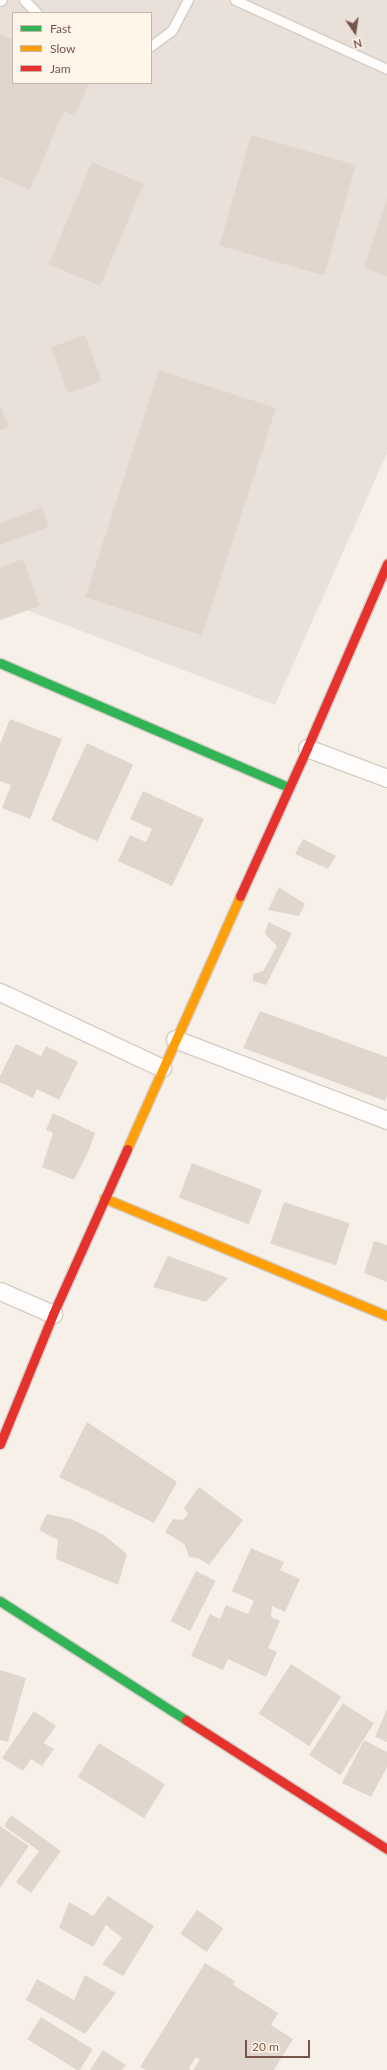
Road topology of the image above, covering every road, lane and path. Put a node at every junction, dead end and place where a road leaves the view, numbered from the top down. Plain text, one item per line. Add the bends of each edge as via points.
1 (24, 0) edge
2 (188, 0) edge
3 (235, 0) edge
4 (36, 12) edge
5 (152, 45) edge
6 (387, 69) edge
7 (387, 564) edge
8 (0, 663) edge
9 (307, 748) junction
10 (387, 778) edge
11 (288, 787) junction
12 (0, 992) edge
13 (175, 1038) junction
14 (162, 1068) junction
15 (387, 1120) edge
16 (104, 1198) junction
17 (0, 1291) edge
18 (53, 1314) junction
19 (387, 1316) edge
20 (0, 1444) edge
21 (0, 1601) edge
22 (387, 1849) edge

1 - 4 lane
2 - 5 lane via 172,30
3 - 6 lane
7 - 9 street
8 - 11 street
9 - 10 street
9 - 11 street
11 - 13 street
12 - 14 street
13 - 14 street
13 - 15 street
14 - 16 street
16 - 18 street
16 - 19 street
17 - 18 street
18 - 20 street
21 - 22 street

